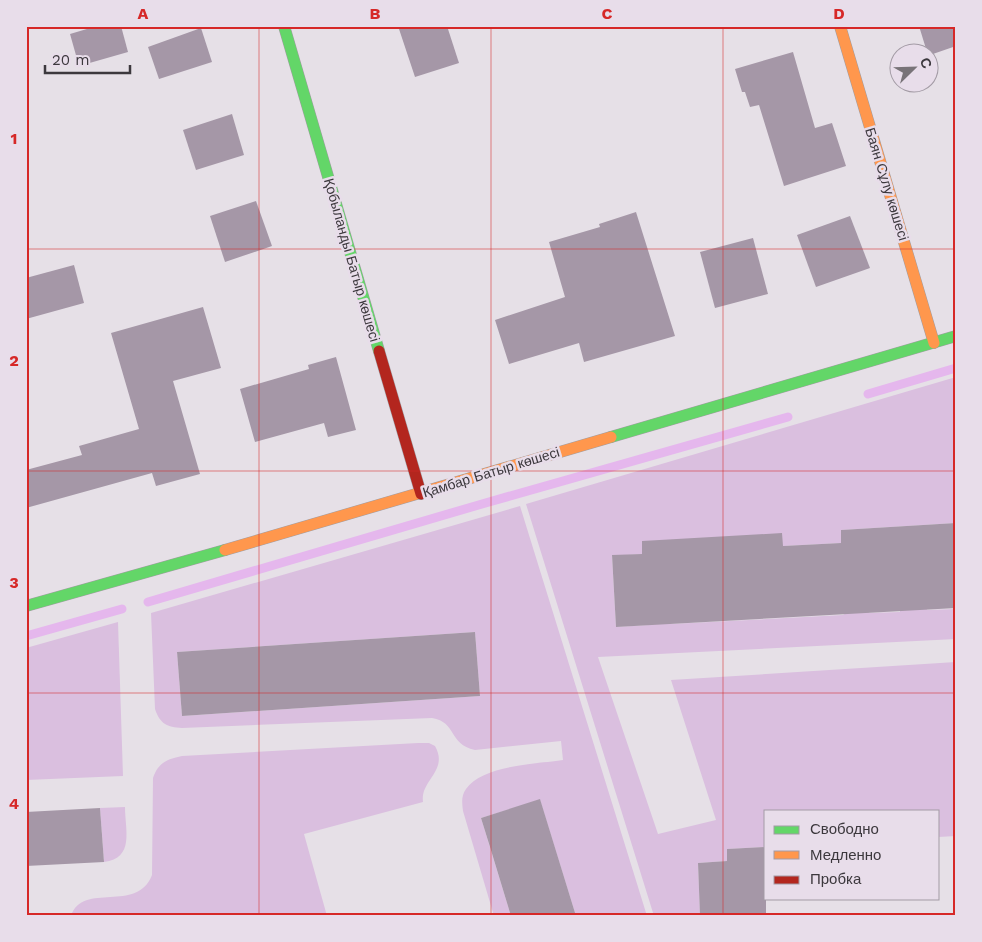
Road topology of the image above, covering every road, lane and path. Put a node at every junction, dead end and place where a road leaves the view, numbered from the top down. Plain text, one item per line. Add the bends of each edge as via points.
1 (284, 26) edge
2 (840, 26) edge
3 (956, 336) edge
4 (934, 343) junction
5 (421, 494) junction
6 (26, 606) edge

1 - 5 main road, Қобыланды Батыр көшесі
2 - 4 main road, Баян Сұлу көшесі
3 - 4 main road, Қамбар Батыр көшесі
4 - 5 main road, Қамбар Батыр көшесі
5 - 6 main road, Қамбар Батыр көшесі

